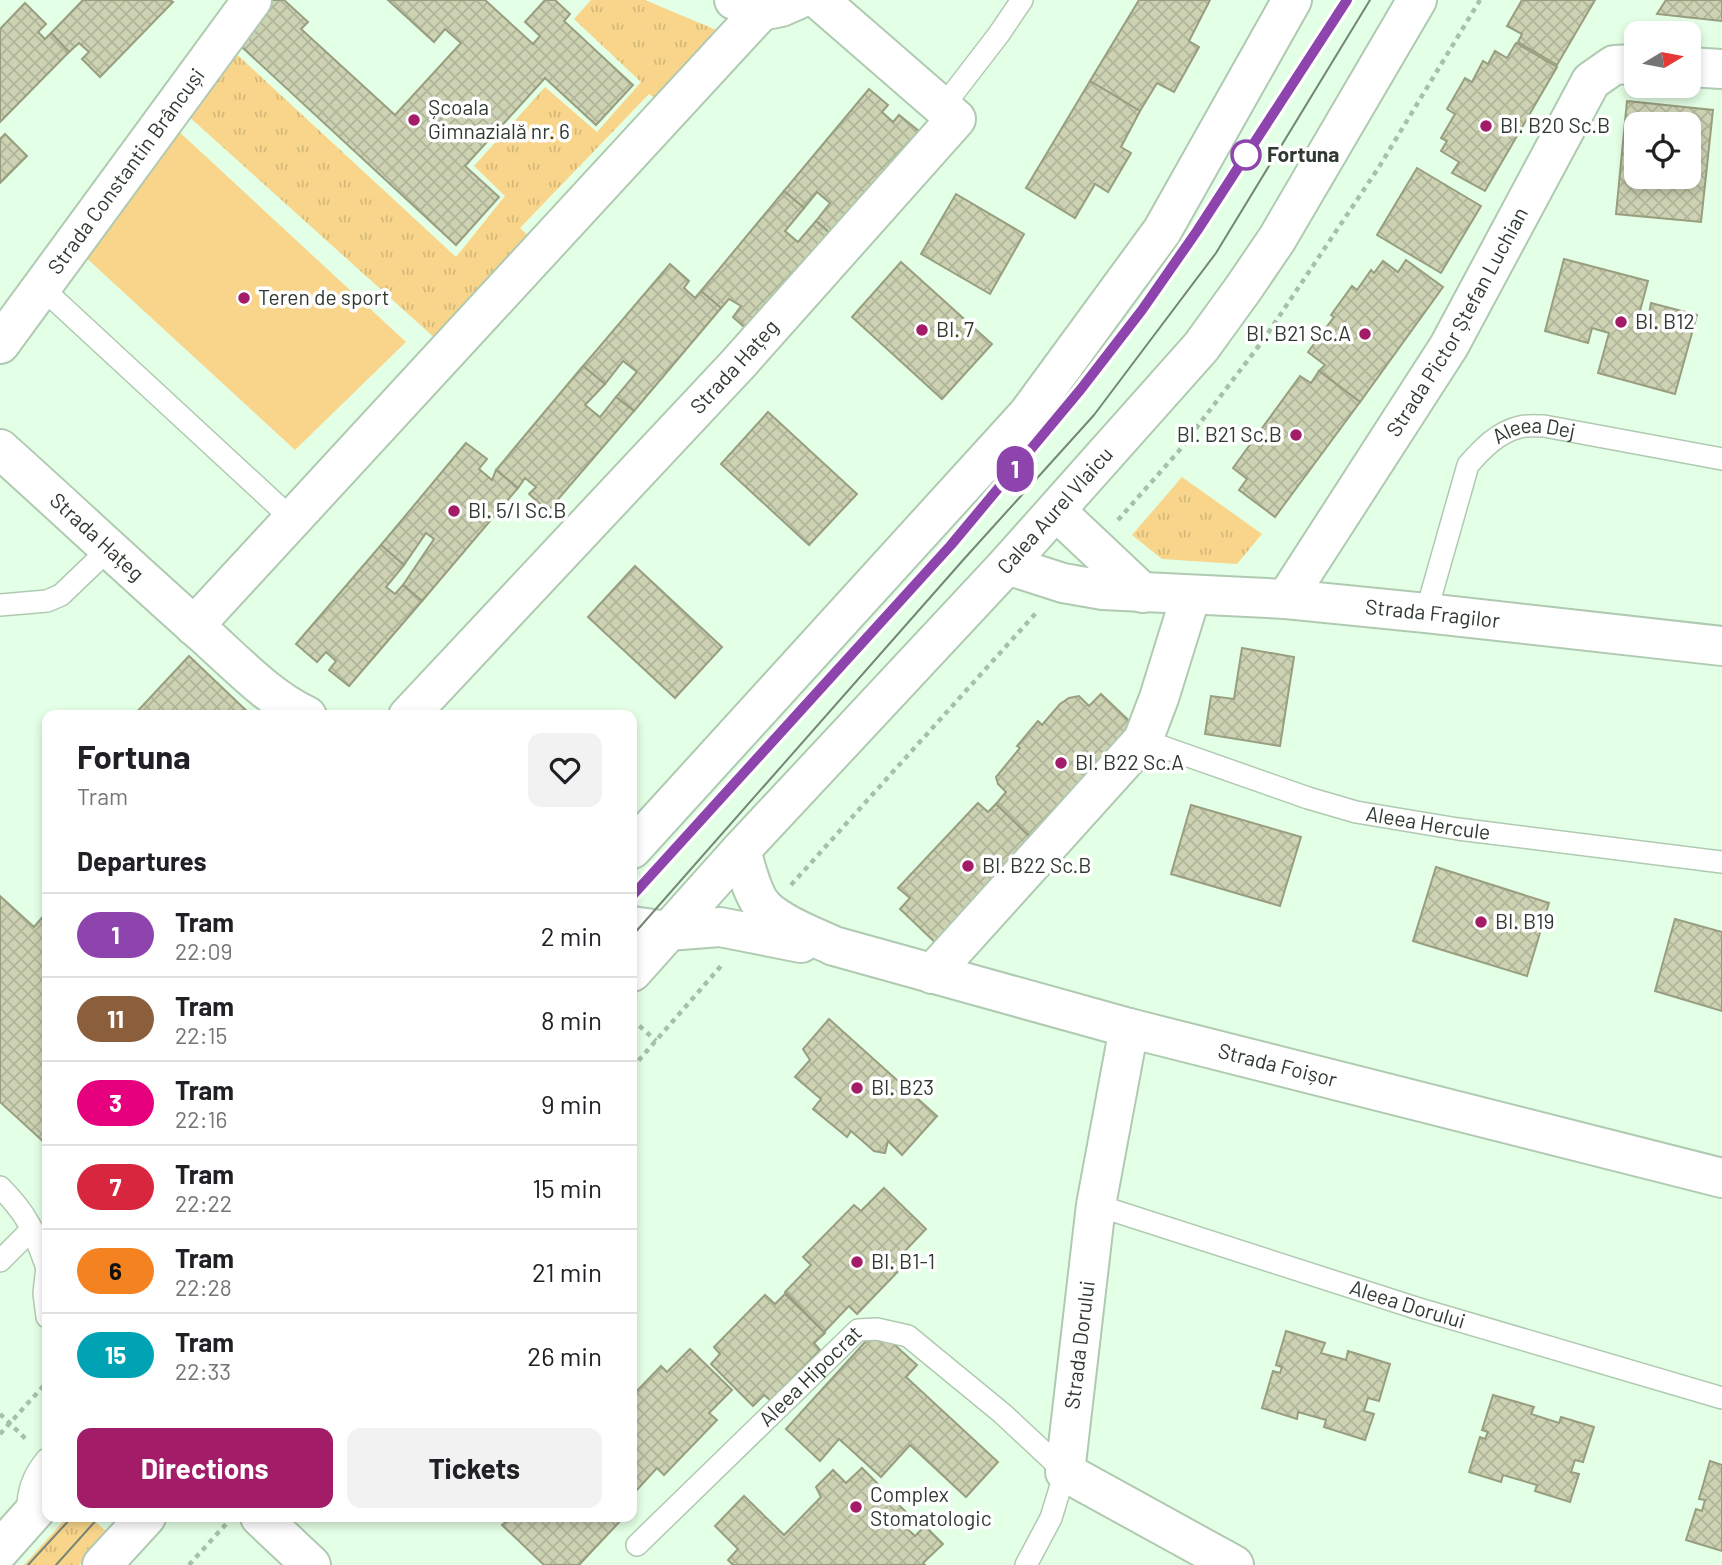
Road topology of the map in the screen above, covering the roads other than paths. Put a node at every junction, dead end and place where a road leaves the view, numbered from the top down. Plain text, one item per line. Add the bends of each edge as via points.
1 (252, 0) edge
2 (819, 0) edge
3 (1022, 0) edge
4 (1292, 0) edge
5 (1417, 0) edge
6 (764, 4) edge
7 (1624, 65) edge
8 (1701, 68) edge
9 (1722, 69) edge
10 (956, 119) junction
11 (41, 287) junction
12 (0, 344) edge
13 (0, 449) edge
14 (1722, 459) edge
15 (1056, 511) junction
16 (292, 519) junction
17 (110, 548) junction
18 (1007, 565) junction
19 (1143, 593) junction
20 (1191, 595) junction
21 (1286, 599) junction
22 (0, 605) edge
23 (1426, 613) junction
24 (194, 625) junction
25 (1722, 646) edge
26 (294, 710) edge
27 (414, 710) edge
28 (1143, 740) junction
29 (637, 844) edge
30 (741, 850) junction
31 (1722, 862) edge
32 (650, 929) edge
33 (834, 946) junction
34 (637, 960) edge
35 (932, 974) junction
36 (1129, 1028) junction
37 (1722, 1178) edge
38 (0, 1187) edge
39 (1097, 1205) junction
40 (32, 1229) junction
41 (42, 1254) edge
42 (0, 1261) edge
43 (1722, 1398) edge
44 (42, 1465) edge
45 (1065, 1472) junction
46 (38, 1508) edge
47 (141, 1522) edge
48 (265, 1522) edge
49 (637, 1545) dead end
50 (0, 1550) edge
51 (102, 1565) edge
52 (311, 1565) edge
53 (1026, 1565) edge
54 (1234, 1565) edge

1 - 11 street, Strada Constantin Brâncuși
2 - 10 street
3 - 10 lane via 949,99
4 - 29 street via 1162,231 1028,414
5 - 15 street, Calea Aurel Vlaicu via 1243,289 1200,347
6 - 16 street
7 - 21 street, Strada Pictor Ștefan Luchian via 1614,65 1591,81 1449,346
8 - 9 street
10 - 27 street, Strada Hațeg via 738,364
11 - 12 street, Strada Constantin Brâncuși
11 - 16 lane
13 - 17 street, Strada Hațeg
14 - 23 lane, Aleea Dej via 1544,426 1520,427 1501,435 1468,465
15 - 18 street, Calea Aurel Vlaicu
15 - 19 street
16 - 24 street
17 - 22 lane via 61,595 47,601
17 - 24 street, Strada Hațeg
18 - 19 street, Strada Fragilor via 1063,583
18 - 30 street, Calea Aurel Vlaicu
19 - 20 street, Strada Fragilor
20 - 21 street, Strada Fragilor
20 - 28 street
21 - 23 street, Strada Fragilor
23 - 25 street, Strada Fragilor
24 - 26 street, Strada Hațeg
28 - 31 lane, Aleea Hercule via 1356,812
28 - 35 street
30 - 32 street, Calea Aurel Vlaicu
30 - 33 street, Strada Foișor via 762,906
32 - 33 street, Strada Foișor via 720,928
32 - 34 street, Calea Aurel Vlaicu
33 - 35 street, Strada Foișor
35 - 36 street, Strada Foișor
36 - 37 street, Strada Foișor
36 - 39 street, Strada Dorului
38 - 40 lane
39 - 43 lane, Aleea Dorului via 1416,1308
39 - 45 street, Strada Dorului
40 - 41 lane
40 - 42 lane
44 - 46 lane via 27,1500
45 - 49 lane, Aleea Hipocrat via 908,1336 858,1330
45 - 53 lane via 1051,1518
45 - 54 street
46 - 50 street
47 - 51 street
48 - 52 street

